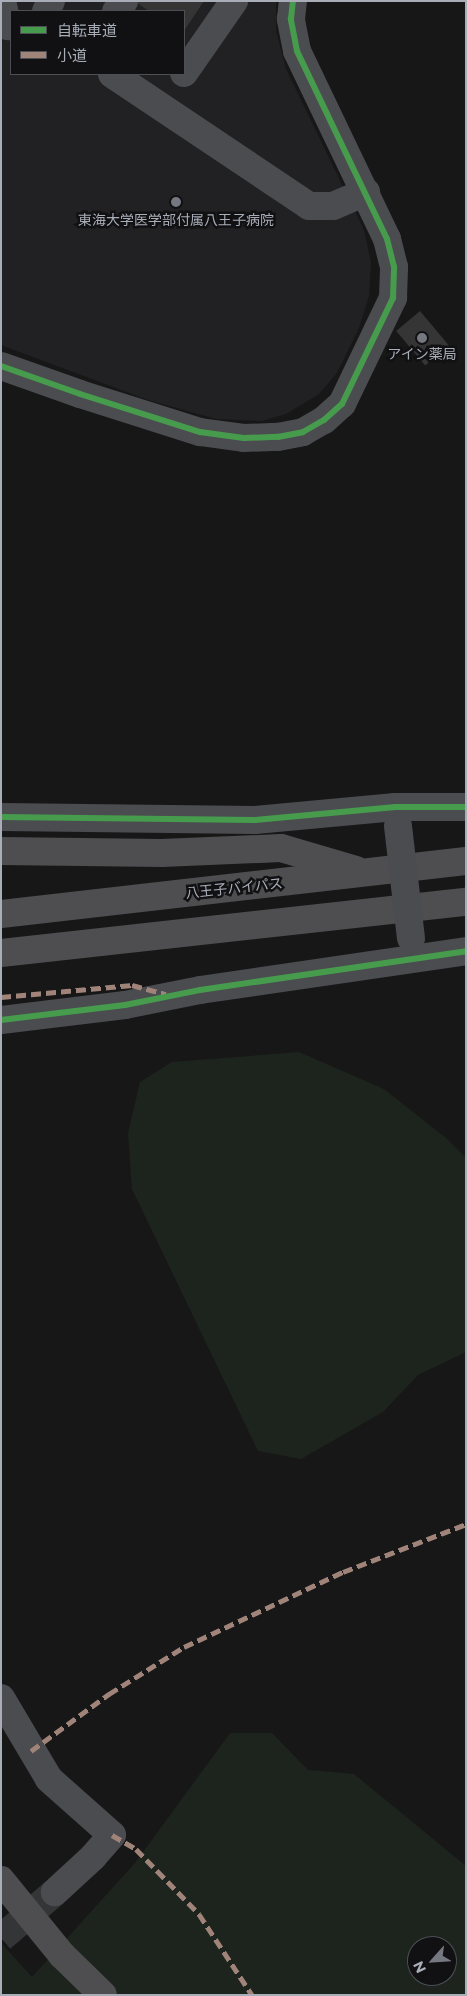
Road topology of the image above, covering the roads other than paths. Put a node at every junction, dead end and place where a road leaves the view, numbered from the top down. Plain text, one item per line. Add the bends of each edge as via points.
1 (234, 1) edge
2 (293, 1) edge
3 (185, 72) edge
4 (114, 75) edge
5 (183, 75) edge
6 (160, 106) junction
7 (366, 192) junction
8 (1, 366) edge
9 (466, 807) edge
10 (397, 816) junction
11 (1, 817) edge
12 (1, 851) edge
13 (466, 861) edge
14 (369, 873) junction
15 (466, 902) edge
16 (1, 914) edge
17 (410, 949) junction
18 (466, 951) edge
19 (1, 953) edge
20 (1, 1020) edge
21 (1, 1698) edge
22 (1, 1880) edge
23 (55, 1892) tunnel mouth
24 (103, 1995) edge

1 - 3 street
2 - 7 street via 291,19 297,51
4 - 6 street
5 - 6 street
6 - 7 street via 309,206 333,206
7 - 8 street via 389,248 396,283 393,298 342,404 303,432 244,438 200,432
9 - 10 street
10 - 11 street via 255,820
10 - 17 street, bridge
12 - 14 highway via 162,853 281,848
13 - 14 highway, 八王子バイパス
14 - 16 highway, 八王子バイパス
15 - 19 highway
17 - 18 street
17 - 20 street via 125,1005
21 - 23 street via 49,1779 112,1835
22 - 24 highway via 62,1955

